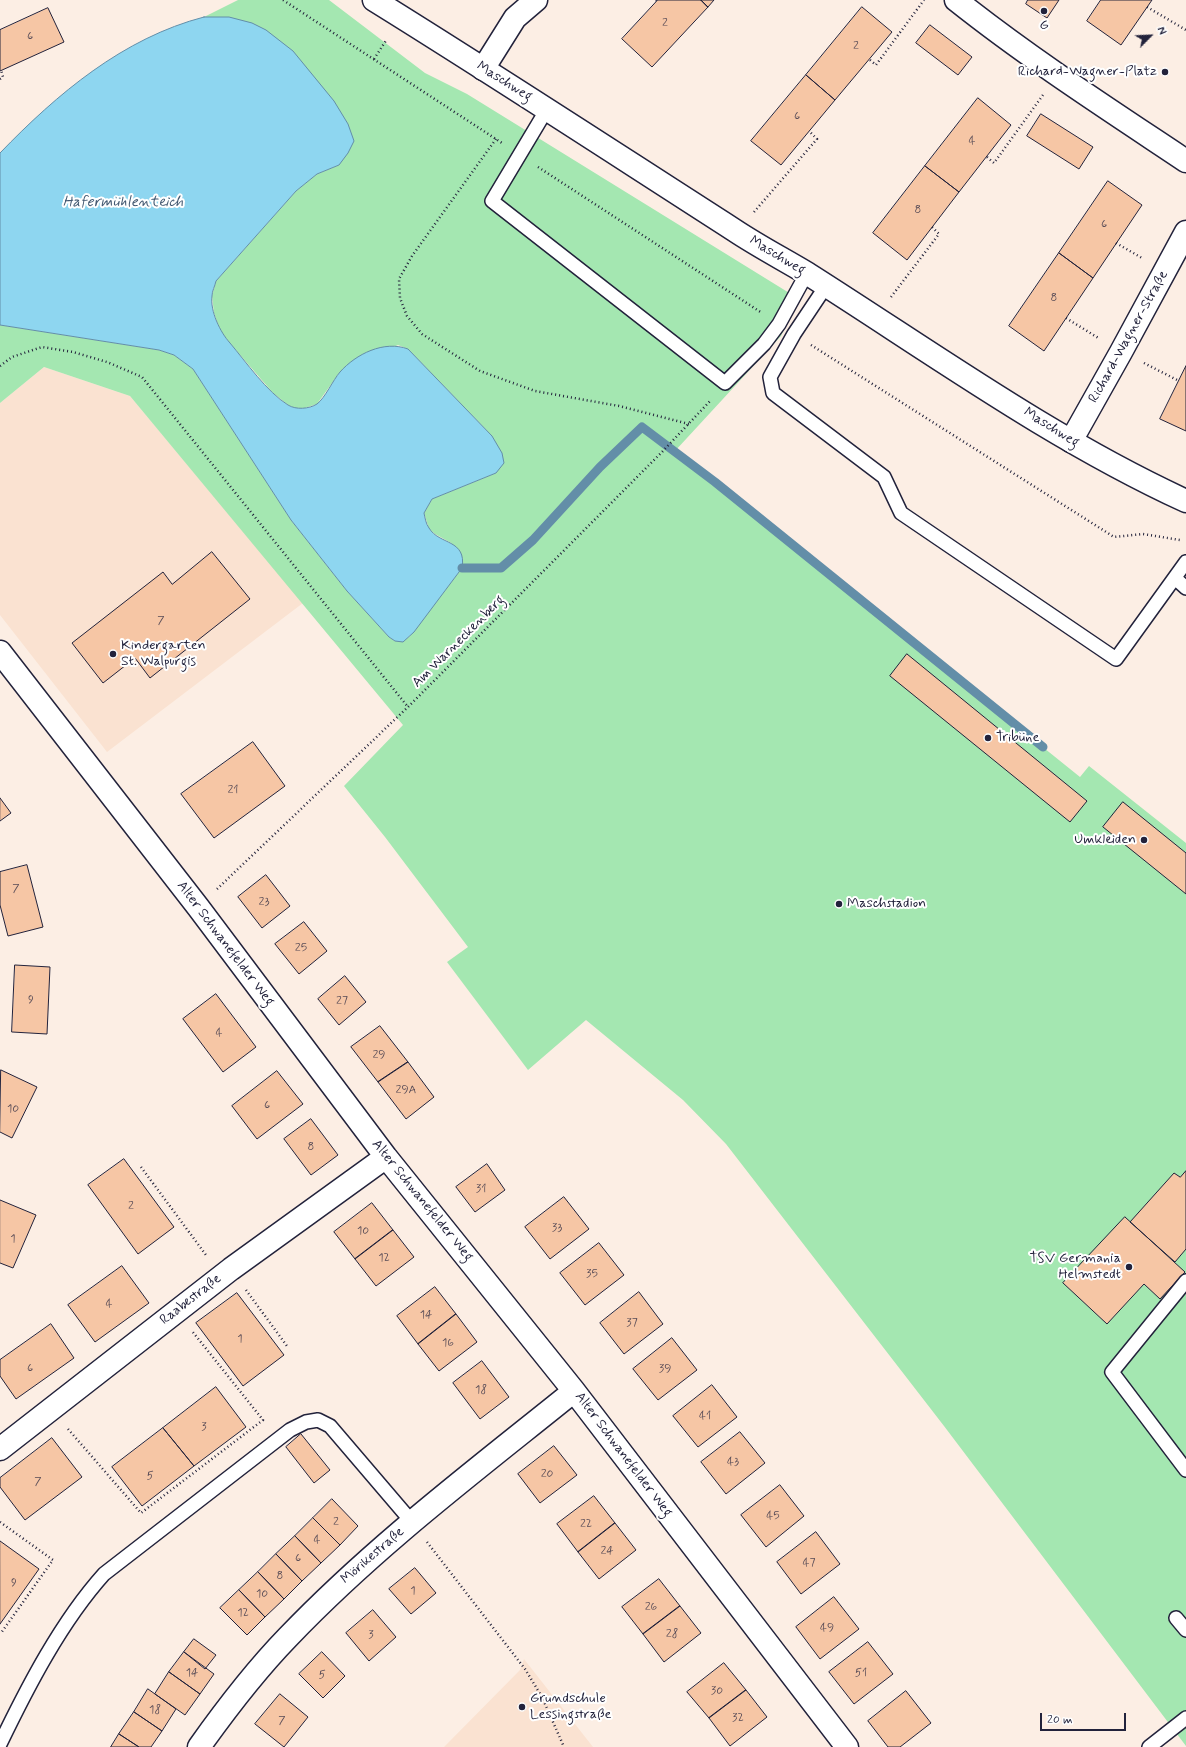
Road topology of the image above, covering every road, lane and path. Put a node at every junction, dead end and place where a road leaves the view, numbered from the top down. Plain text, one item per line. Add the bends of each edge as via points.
1 (283, 0) edge
2 (374, 0) edge
3 (536, 0) edge
4 (924, 0) edge
5 (956, 0) edge
6 (1147, 7) dead end
7 (1186, 30) edge
8 (870, 60) dead end
9 (483, 68) junction
10 (1, 70) edge
11 (1057, 75) junction
12 (0, 79) edge
13 (547, 109) junction
14 (809, 131) dead end
15 (496, 139) junction
16 (520, 154) junction
17 (987, 157) dead end
18 (1186, 161) edge
19 (932, 227) dead end
20 (737, 232) junction
21 (1186, 232) edge
22 (807, 273) junction
23 (826, 286) junction
24 (1066, 318) dead end
25 (875, 319) junction
26 (780, 324) junction
27 (794, 334) junction
28 (1122, 352) junction
29 (0, 366) edge
30 (1179, 380) dead end
31 (725, 383) junction
32 (689, 424) junction
33 (1071, 441) junction
34 (1186, 501) edge
35 (1186, 542) edge
36 (1186, 562) edge
37 (1174, 578) junction
38 (1186, 588) edge
39 (0, 652) edge
40 (408, 707) junction
41 (198, 907) junction
42 (386, 1157) junction
43 (141, 1167) dead end
44 (226, 1273) junction
45 (1186, 1281) edge
46 (176, 1312) junction
47 (287, 1346) dead end
48 (574, 1391) junction
49 (51, 1409) junction
50 (0, 1449) edge
51 (1186, 1470) edge
52 (0, 1522) edge
53 (412, 1522) junction
54 (1176, 1618) dead end
55 (1186, 1630) edge
56 (1, 1633) edge
57 (1186, 1718) edge
58 (0, 1744) edge
59 (198, 1747) edge
60 (564, 1747) edge
61 (847, 1747) edge
62 (1149, 1747) edge

1 - 15 path
2 - 9 street, Maschweg
3 - 9 street via 515,18
4 - 8 path via 876,65
5 - 11 street
6 - 7 path
9 - 13 street, Maschweg
10 - 12 path via 3,77
11 - 17 path via 994,163
11 - 18 street
13 - 16 lane
13 - 20 street, Maschweg
14 - 20 path via 817,139
15 - 16 path
15 - 32 path via 412,256 399,279 400,298 407,316 422,334 480,371 535,391 619,406
16 - 26 path
16 - 31 lane via 492,201
19 - 25 path via 940,234
20 - 22 street, Maschweg
21 - 28 street, Richard-Wagner-Straße
22 - 23 street, Maschweg
22 - 26 lane
23 - 25 street, Maschweg
23 - 27 lane
24 - 28 path
25 - 33 street, Maschweg
26 - 31 lane
27 - 35 path via 1114,537 1143,534
27 - 37 lane via 770,377 773,393 884,477 902,512 1116,659
28 - 30 path
28 - 33 street, Richard-Wagner-Straße
29 - 40 path via 12,357 42,346 107,362 142,377
31 - 32 path, Am Warneckenberg
32 - 40 path, Am Warneckenberg
33 - 34 street, Maschweg via 1126,472
36 - 37 lane
37 - 38 lane
39 - 41 street, Alter Schwanefelder Weg
40 - 41 path, Am Warneckenberg
41 - 42 street, Alter Schwanefelder Weg
42 - 44 street, Raabestraße
42 - 48 street, Alter Schwanefelder Weg
43 - 44 path
44 - 46 street, Raabestraße
44 - 47 path
45 - 51 lane via 1112,1372
46 - 49 street, Raabestraße
46 - 49 path via 263,1420 141,1513
48 - 53 street, Mörikestraße
48 - 61 street, Alter Schwanefelder Weg
49 - 50 street, Raabestraße
52 - 56 path via 53,1560
53 - 58 lane via 330,1426 318,1420 306,1422 290,1430 104,1574 89,1590 68,1621
53 - 59 street, Mörikestraße via 287,1637 250,1679
53 - 60 path via 525,1668 542,1697
54 - 55 lane
57 - 62 lane

